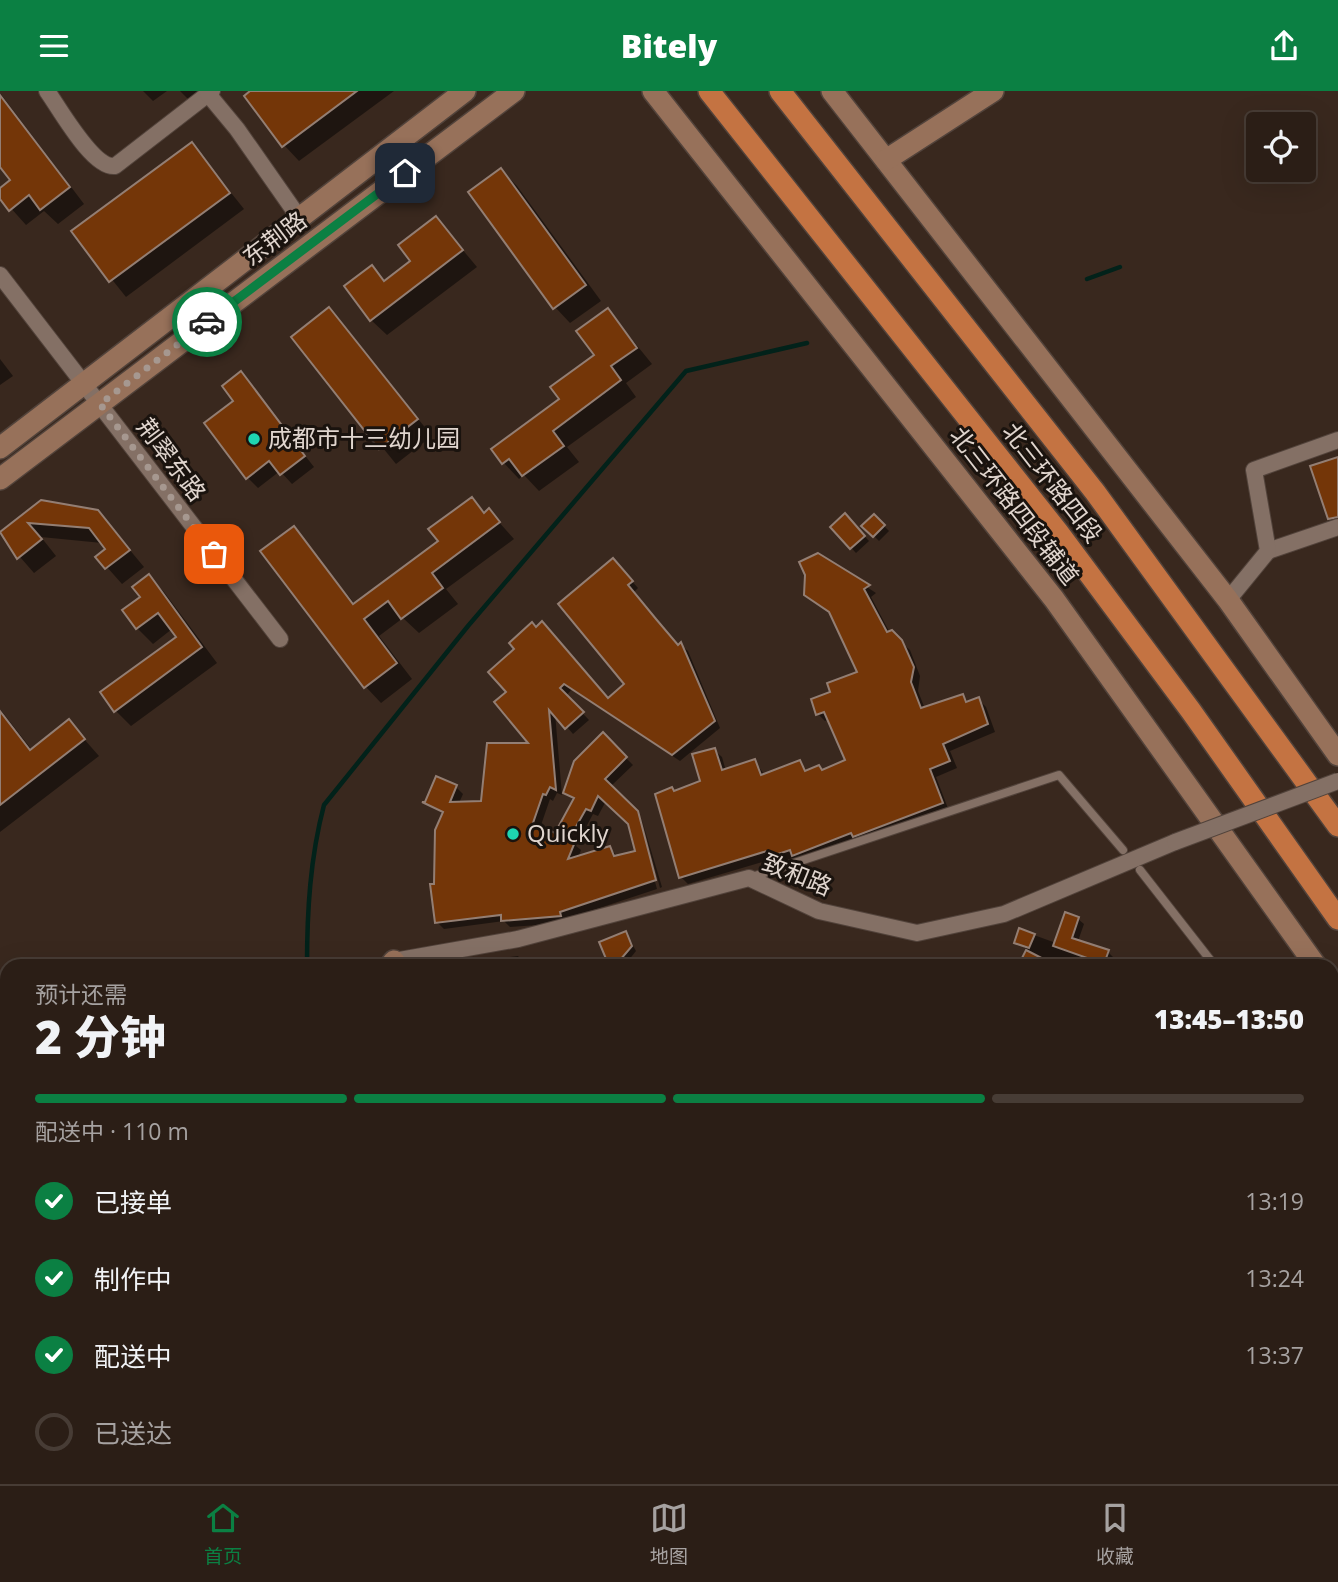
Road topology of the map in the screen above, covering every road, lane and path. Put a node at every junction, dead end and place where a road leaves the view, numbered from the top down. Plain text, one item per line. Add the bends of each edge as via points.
1 (47, 91) edge
2 (465, 91) edge
3 (514, 91) edge
4 (653, 91) edge
5 (709, 91) edge
6 (780, 91) edge
7 (832, 91) edge
8 (993, 91) edge
9 (210, 92) edge
10 (886, 160) junction
11 (300, 219) junction
12 (0, 275) edge
13 (84, 386) junction
14 (100, 404) junction
15 (1338, 440) edge
16 (0, 448) edge
17 (0, 479) edge
18 (1338, 527) edge
19 (1268, 551) junction
20 (1228, 600) junction
21 (280, 639) dead end
22 (1338, 755) edge
23 (1338, 781) edge
24 (1338, 826) edge
25 (1124, 850) dead end
26 (1140, 870) dead end
27 (749, 878) junction
28 (1338, 919) edge
29 (413, 959) edge
30 (1210, 959) edge
31 (1311, 959) edge

1 - 9 street via 88,149 107,167 115,166
2 - 11 main road, 东荆路
3 - 14 main road, 东荆路
4 - 31 main road, 北三环路四段辅道 via 1054,599
5 - 28 highway, 北三环路四段 via 1066,543
6 - 24 highway, 北三环路四段 via 1095,492
7 - 10 main road
8 - 10 main road
9 - 11 street
10 - 20 main road
11 - 13 main road, 东荆路
12 - 13 street, 荆翠东路
13 - 14 street, 荆翠东路
13 - 16 main road, 东荆路
14 - 17 main road, 东荆路
14 - 21 street, 荆翠东路
15 - 19 street via 1254,470
18 - 19 street
19 - 20 street
20 - 22 main road
23 - 27 street, 致和路, bridge via 1175,842 1004,914 917,933 819,911
25 - 27 lane via 1059,775
26 - 30 lane
27 - 29 street, 致和路 via 518,939

